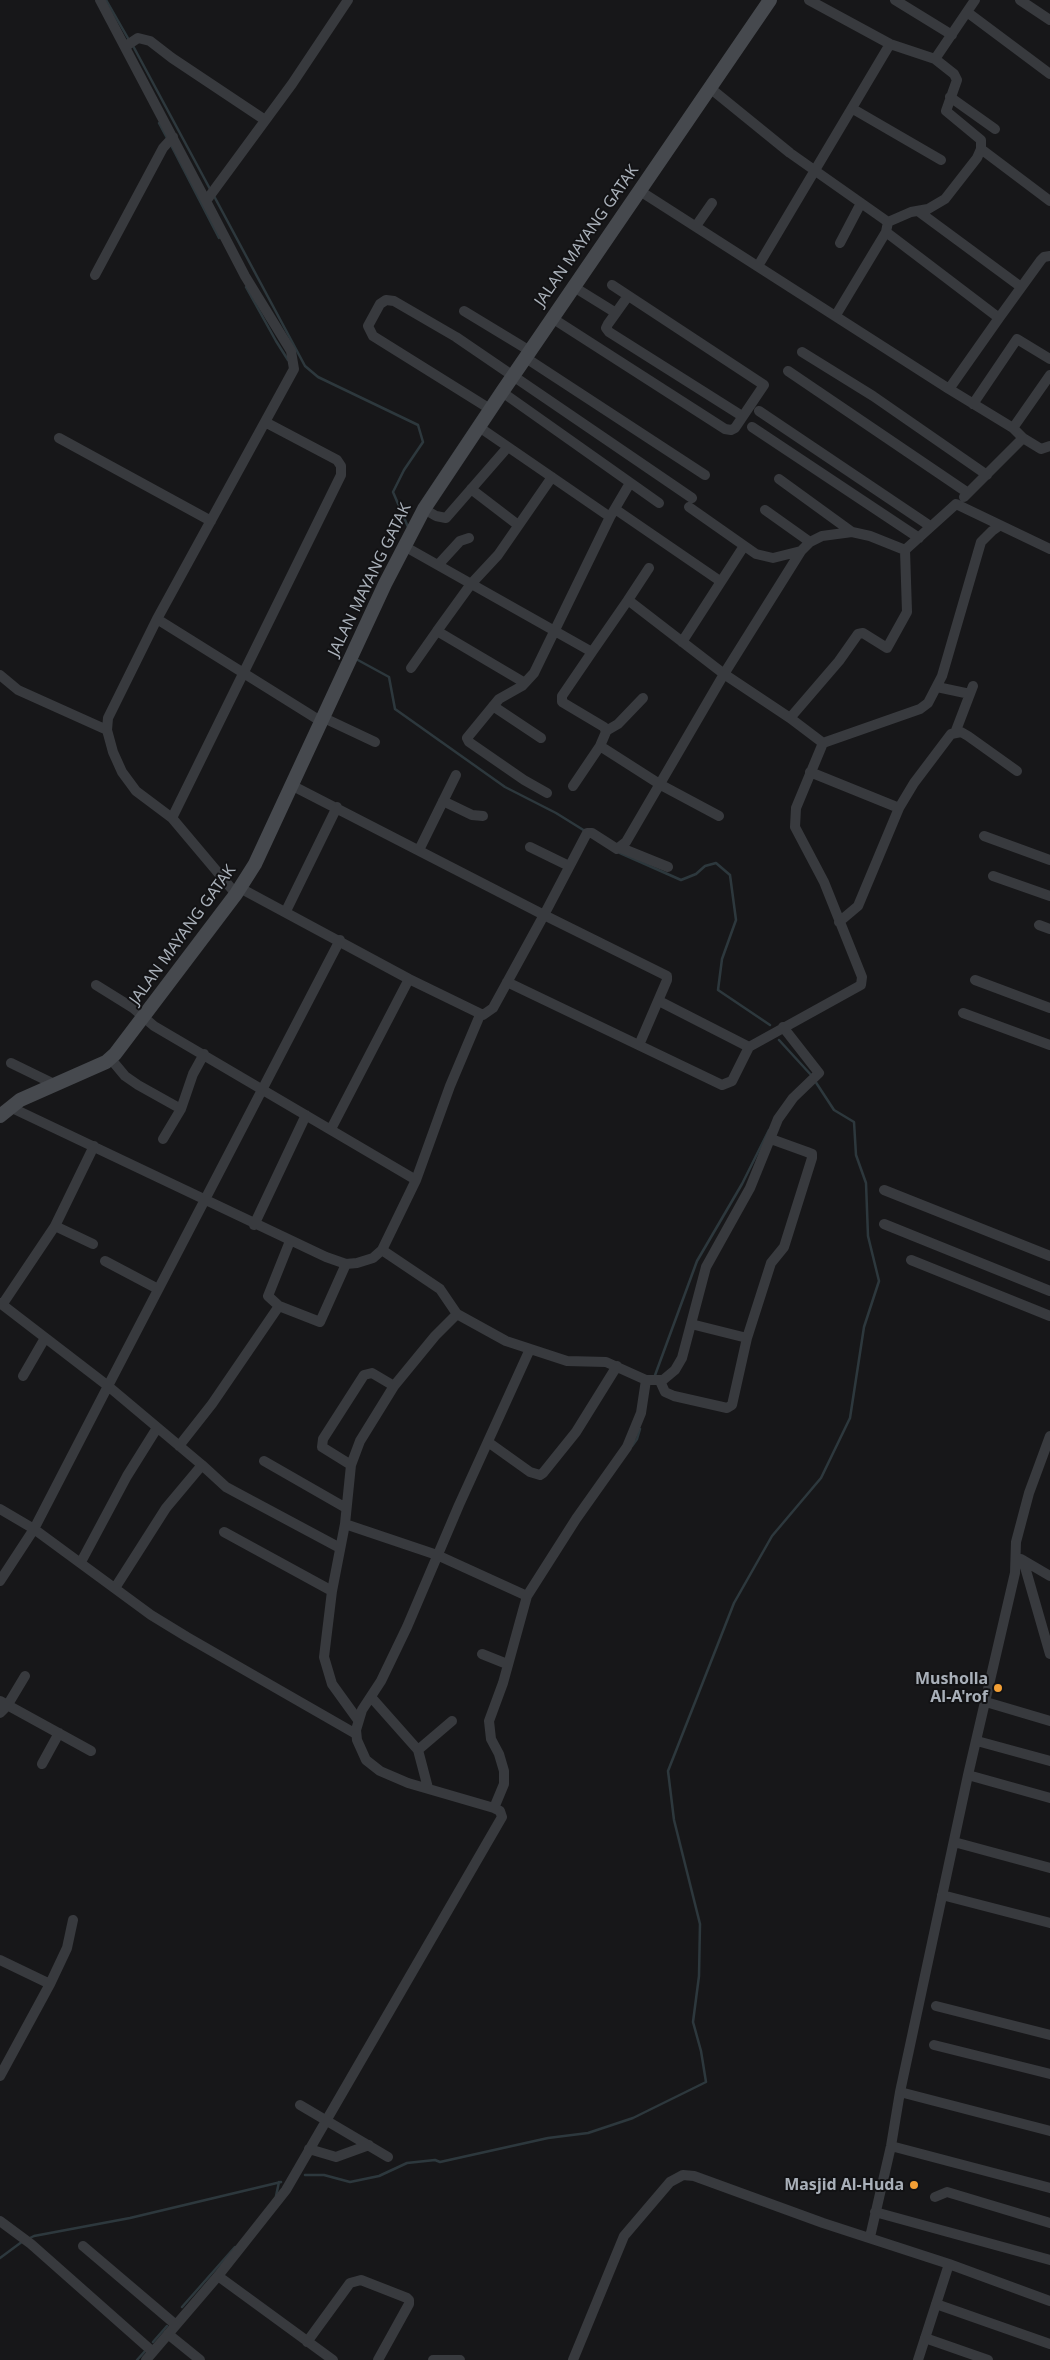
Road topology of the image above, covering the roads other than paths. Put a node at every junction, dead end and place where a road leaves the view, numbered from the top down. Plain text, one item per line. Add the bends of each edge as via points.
1 (100, 0) edge
2 (348, 0) edge
3 (770, 0) edge
4 (809, 0) edge
5 (895, 0) edge
6 (975, 0) edge
7 (1020, 0) edge
8 (967, 12) junction
9 (1050, 20) edge
10 (952, 35) junction
11 (129, 43) junction
12 (890, 44) junction
13 (935, 59) junction
14 (1050, 74) edge
15 (710, 88) junction
16 (950, 97) junction
17 (852, 109) junction
18 (265, 120) junction
19 (984, 122) junction
20 (995, 129) dead end
21 (977, 134) junction
22 (170, 139) junction
23 (982, 149) junction
24 (941, 160) dead end
25 (816, 171) junction
26 (640, 191) junction
27 (209, 197) junction
28 (1050, 201) edge
29 (712, 203) dead end
30 (861, 203) junction
31 (918, 211) junction
32 (696, 226) junction
33 (887, 227) junction
34 (840, 243) dead end
35 (1050, 256) edge
36 (758, 266) junction
37 (95, 274) dead end
38 (612, 285) dead end
39 (574, 287) junction
40 (1021, 287) junction
41 (628, 296) junction
42 (464, 311) dead end
43 (616, 313) junction
44 (836, 314) junction
45 (552, 318) junction
46 (999, 318) junction
47 (802, 352) dead end
48 (528, 354) junction
49 (1050, 358) edge
50 (788, 371) dead end
51 (1050, 375) edge
52 (512, 377) junction
53 (949, 389) junction
54 (1046, 390) edge
55 (502, 392) junction
56 (973, 404) junction
57 (490, 409) junction
58 (759, 411) dead end
59 (742, 416) junction
60 (265, 422) junction
61 (479, 427) junction
62 (752, 427) dead end
63 (1013, 428) junction
64 (59, 438) dead end
65 (1024, 438) junction
66 (1050, 446) edge
67 (506, 448) junction
68 (705, 475) dead end
69 (987, 475) junction
70 (552, 477) junction
71 (779, 479) dead end
72 (630, 483) junction
73 (471, 489) junction
74 (968, 494) junction
75 (659, 503) dead end
76 (956, 504) junction
77 (424, 509) junction
78 (765, 510) dead end
79 (613, 513) junction
80 (211, 521) junction
81 (995, 524) junction
82 (518, 525) junction
83 (930, 526) junction
84 (852, 532) junction
85 (469, 538) dead end
86 (919, 538) junction
87 (810, 542) junction
88 (404, 546) junction
89 (744, 546) junction
90 (1050, 549) edge
91 (905, 550) junction
92 (801, 551) junction
93 (438, 566) junction
94 (649, 568) dead end
95 (720, 581) junction
96 (471, 584) junction
97 (628, 600) junction
98 (157, 619) junction
99 (437, 631) junction
100 (554, 631) junction
101 (682, 642) junction
102 (592, 652) junction
103 (411, 668) dead end
104 (244, 674) junction
105 (724, 674) junction
106 (0, 676) edge
107 (525, 683) junction
108 (937, 687) junction
109 (643, 698) dead end
110 (493, 706) junction
111 (323, 720) junction
112 (796, 723) junction
113 (107, 730) junction
114 (606, 730) junction
115 (955, 733) junction
116 (541, 738) dead end
117 (374, 742) dead end
118 (823, 744) junction
119 (600, 746) junction
120 (1017, 771) dead end
121 (810, 772) junction
122 (456, 775) dead end
123 (661, 785) junction
124 (293, 786) junction
125 (573, 786) dead end
126 (547, 793) dead end
127 (443, 801) junction
128 (337, 807) junction
129 (899, 808) junction
130 (483, 816) dead end
131 (719, 816) dead end
132 (172, 818) junction
133 (984, 836) dead end
134 (530, 847) dead end
135 (621, 848) junction
136 (419, 850) junction
137 (1050, 860) edge
138 (569, 866) junction
139 (668, 867) dead end
140 (993, 876) dead end
141 (238, 891) junction
142 (1050, 896) edge
143 (286, 911) junction
144 (544, 915) junction
145 (839, 922) junction
146 (1039, 925) dead end
147 (1050, 929) edge
148 (340, 940) junction
149 (409, 978) junction
150 (975, 980) dead end
151 (507, 982) junction
152 (96, 985) dead end
153 (658, 1001) junction
154 (1050, 1008) edge
155 (963, 1013) dead end
156 (480, 1015) junction
157 (144, 1017) junction
158 (783, 1028) junction
159 (639, 1045) junction
160 (1050, 1045) edge
161 (749, 1047) junction
162 (204, 1054) junction
163 (110, 1058) junction
164 (10, 1063) dead end
165 (54, 1084) junction
166 (262, 1088) junction
167 (181, 1109) junction
168 (5, 1111) edge
169 (306, 1115) junction
170 (331, 1129) junction
171 (163, 1139) dead end
172 (771, 1139) junction
173 (94, 1146) junction
174 (416, 1180) junction
175 (884, 1190) dead end
176 (204, 1200) junction
177 (254, 1224) junction
178 (884, 1224) dead end
179 (55, 1226) junction
180 (290, 1241) junction
181 (93, 1244) dead end
182 (382, 1250) junction
183 (1050, 1256) edge
184 (911, 1260) dead end
185 (104, 1261) dead end
186 (346, 1264) junction
187 (158, 1289) junction
188 (1050, 1290) edge
189 (1, 1304) edge
190 (279, 1306) junction
191 (457, 1314) junction
192 (1050, 1316) edge
193 (691, 1324) junction
194 (45, 1338) junction
195 (747, 1338) junction
196 (530, 1349) junction
197 (617, 1366) junction
198 (23, 1376) dead end
199 (653, 1381) junction
200 (108, 1386) junction
201 (394, 1386) junction
202 (157, 1428) junction
203 (1050, 1436) edge
204 (488, 1442) junction
205 (179, 1446) junction
206 (264, 1461) dead end
207 (351, 1465) junction
208 (202, 1466) junction
209 (346, 1508) junction
210 (0, 1509) edge
211 (345, 1524) junction
212 (34, 1529) junction
213 (224, 1532) dead end
214 (340, 1548) junction
215 (437, 1555) junction
216 (1019, 1558) junction
217 (81, 1562) junction
218 (1050, 1576) edge
219 (0, 1581) edge
220 (115, 1588) junction
221 (332, 1591) junction
222 (528, 1596) junction
223 (482, 1654) dead end
224 (1050, 1654) edge
225 (507, 1664) junction
226 (25, 1676) dead end
227 (371, 1697) junction
228 (986, 1702) junction
229 (2, 1706) edge
230 (358, 1720) junction
231 (452, 1721) dead end
232 (1050, 1721) edge
233 (59, 1733) junction
234 (356, 1734) junction
235 (976, 1741) junction
236 (418, 1750) junction
237 (92, 1751) dead end
238 (1050, 1761) edge
239 (42, 1764) dead end
240 (968, 1775) junction
241 (428, 1788) junction
242 (1050, 1798) edge
243 (497, 1809) junction
244 (954, 1842) junction
245 (1050, 1868) edge
246 (942, 1895) junction
247 (73, 1920) dead end
248 (1050, 1923) edge
249 (0, 1960) edge
250 (50, 1984) junction
251 (936, 2006) dead end
252 (1050, 2035) edge
253 (934, 2045) dead end
254 (1, 2071) edge
255 (1050, 2074) edge
256 (900, 2092) junction
257 (300, 2105) dead end
258 (327, 2119) junction
259 (1050, 2130) edge
260 (369, 2145) junction
261 (891, 2146) junction
262 (309, 2150) junction
263 (388, 2157) dead end
264 (1050, 2188) edge
265 (934, 2197) dead end
266 (875, 2212) junction
267 (0, 2221) edge
268 (1050, 2223) edge
269 (870, 2237) junction
270 (83, 2246) dead end
271 (1050, 2260) edge
272 (949, 2264) junction
273 (218, 2276) junction
274 (1050, 2301) edge
275 (936, 2304) junction
276 (176, 2325) junction
277 (168, 2334) junction
278 (925, 2338) junction
279 (307, 2342) junction
280 (1050, 2344) edge
281 (150, 2356) edge
282 (200, 2360) edge
283 (333, 2360) edge
284 (378, 2360) edge
285 (432, 2360) edge
286 (455, 2360) edge
287 (573, 2360) edge
288 (918, 2360) edge
289 (988, 2360) edge

1 - 11 street
2 - 18 street
3 - 15 street, JALAN MAYANG GATAK
4 - 12 street
5 - 10 street
6 - 8 street
7 - 9 street
8 - 10 street
8 - 14 street
10 - 13 street
11 - 18 street via 142,38 150,41
11 - 22 street
12 - 13 street
12 - 17 street
13 - 16 street via 956,77
15 - 25 street
15 - 26 street, JALAN MAYANG GATAK
16 - 19 street
16 - 21 street via 946,108 948,113
17 - 24 street
17 - 25 street
18 - 27 street
19 - 20 street
19 - 21 street
21 - 23 street
22 - 27 street
22 - 37 street
23 - 28 street
23 - 31 street via 952,193 934,206
25 - 30 street
25 - 36 street
26 - 32 street
26 - 39 street, JALAN MAYANG GATAK
27 - 60 street via 245,276 291,350 292,374
29 - 32 street
30 - 33 street
30 - 34 street
31 - 33 street
31 - 40 street
32 - 36 street
33 - 44 street
33 - 46 street
35 - 40 street via 1044,257
36 - 44 street
38 - 41 street
39 - 43 street
39 - 45 street, JALAN MAYANG GATAK
40 - 46 street
41 - 43 street
41 - 59 street via 764,385
42 - 48 street
43 - 59 street via 606,328 609,332
44 - 53 street
45 - 48 street, JALAN MAYANG GATAK
45 - 59 street via 728,431 735,428
46 - 53 street
47 - 69 street via 873,396
48 - 52 street, JALAN MAYANG GATAK
48 - 68 street
49 - 56 street via 1017,339
50 - 74 street
51 - 54 street
52 - 55 street, JALAN MAYANG GATAK
52 - 57 street via 456,337 394,301 386,300 375,311 368,326 373,336
52 - 89 street via 690,502
53 - 56 street
54 - 63 street
55 - 57 street, JALAN MAYANG GATAK
55 - 72 street
56 - 63 street
57 - 61 street, JALAN MAYANG GATAK
58 - 83 street
60 - 80 street
60 - 104 street via 337,460 342,470
61 - 67 street
61 - 77 street, JALAN MAYANG GATAK
62 - 86 street
63 - 65 street
64 - 80 street
65 - 66 street via 1041,449
65 - 69 street
67 - 70 street
67 - 73 street
69 - 74 street
70 - 79 street
70 - 82 street
71 - 84 street
72 - 75 street
72 - 79 street
73 - 77 street via 446,518
73 - 82 street
74 - 76 street
76 - 81 street
76 - 83 street
77 - 88 street, JALAN MAYANG GATAK
78 - 87 street
79 - 95 street
79 - 100 street
80 - 98 street
81 - 90 street
81 - 108 street via 982,542
82 - 96 street via 498,555
83 - 86 street
84 - 87 street via 830,533
84 - 91 street
85 - 93 street via 460,541
86 - 91 street
87 - 92 street
88 - 93 street
88 - 111 street, JALAN MAYANG GATAK
89 - 92 street via 756,554 773,558
89 - 95 street
91 - 112 street via 907,612 887,648 863,633 858,634
92 - 105 street
93 - 96 street
94 - 97 street
95 - 101 street
96 - 99 street
96 - 100 street
97 - 101 street
97 - 102 street
98 - 104 street
98 - 113 street via 112,708
99 - 103 street
99 - 107 street
100 - 102 street
100 - 107 street via 534,673
101 - 105 street
102 - 114 street via 561,700
104 - 111 street
104 - 132 street
105 - 112 street
105 - 123 street
106 - 113 street via 18,690
107 - 110 street via 505,694
108 - 115 street via 971,690
108 - 118 street via 928,703 920,709
109 - 114 street via 618,724
110 - 116 street
110 - 126 street via 471,731 468,741
111 - 117 street
111 - 124 street, JALAN MAYANG GATAK
112 - 118 street
113 - 132 street via 122,772 136,791
114 - 119 street
115 - 120 street via 968,736
115 - 129 street via 941,745
118 - 121 street
119 - 123 street
119 - 125 street
121 - 129 street
121 - 145 street via 796,808 796,827 824,882
122 - 127 street
123 - 131 street
123 - 135 street
124 - 128 street
124 - 141 street, JALAN MAYANG GATAK via 255,864
127 - 130 street via 472,815
127 - 136 street
128 - 136 street
128 - 143 street
129 - 145 street via 860,904
132 - 141 street
133 - 137 street
134 - 138 street
135 - 138 street via 617,849 587,833
135 - 139 street
136 - 144 street
138 - 144 street
140 - 142 street
141 - 143 street
141 - 157 street, JALAN MAYANG GATAK
143 - 148 street
144 - 151 street
144 - 153 street via 664,973 668,980
145 - 158 street via 862,983 859,988
146 - 147 street
148 - 149 street
148 - 166 street
149 - 156 street
149 - 170 street
150 - 154 street
151 - 156 street via 493,1008
151 - 159 street
152 - 157 street
153 - 159 street
153 - 161 street
155 - 160 street
156 - 174 street
157 - 162 street
157 - 163 street, JALAN MAYANG GATAK
158 - 161 street
158 - 172 street via 818,1071 817,1076 782,1112
159 - 161 street via 722,1085 732,1081
162 - 166 street
162 - 167 street
163 - 165 street, JALAN MAYANG GATAK
163 - 167 street via 125,1076
164 - 165 street
165 - 168 street, JALAN MAYANG GATAK
166 - 169 street
166 - 176 street
167 - 171 street
168 - 173 street
169 - 170 street
169 - 177 street
170 - 174 street
172 - 193 street via 742,1205 706,1267
172 - 195 street via 812,1154 812,1158 784,1247 771,1263
173 - 176 street
173 - 179 street
174 - 182 street
175 - 183 street
176 - 177 street
176 - 187 street
177 - 180 street
178 - 188 street
179 - 181 street
179 - 189 street
180 - 186 street
180 - 190 street via 268,1296
182 - 186 street via 363,1262
182 - 191 street via 440,1289
184 - 192 street
185 - 187 street
186 - 190 street via 319,1322
187 - 200 street
189 - 194 street
190 - 205 street
191 - 196 street via 506,1341
191 - 201 street
193 - 195 street
193 - 199 street via 680,1364
194 - 198 street
194 - 200 street
195 - 199 street via 730,1407 701,1404 674,1396
196 - 197 street via 567,1361 606,1362
196 - 204 street
197 - 199 street
197 - 204 street via 576,1432 543,1474 530,1472
199 - 222 street via 627,1447 576,1519
200 - 202 street
200 - 212 street
201 - 207 street via 360,1441
201 - 207 street via 372,1373 364,1375 322,1439 322,1447
202 - 205 street
202 - 217 street
203 - 216 street via 1016,1542
204 - 215 street
205 - 208 street
206 - 209 street
207 - 209 street
208 - 214 street via 239,1494
208 - 220 street via 166,1508
209 - 211 street
210 - 212 street
211 - 214 street
211 - 215 street
212 - 217 street
212 - 219 street
213 - 221 street
214 - 221 street
215 - 222 street
215 - 227 street via 404,1635
216 - 218 street
216 - 224 street
216 - 228 street
217 - 220 street
220 - 234 street via 155,1617
221 - 230 street via 324,1647 326,1669 332,1684
222 - 225 street
223 - 225 street
225 - 243 street via 488,1728 504,1771
226 - 229 street
227 - 230 street
227 - 236 street
228 - 232 street
228 - 235 street
229 - 233 street
230 - 234 street
231 - 236 street
233 - 237 street
233 - 239 street
234 - 241 street via 366,1760 373,1766 408,1783
235 - 238 street
235 - 240 street
236 - 241 street
240 - 242 street
240 - 244 street
241 - 243 street
243 - 258 street via 502,1817 495,1832
244 - 245 street
244 - 246 street
246 - 248 street
246 - 256 street
247 - 250 street via 67,1948
249 - 250 street
250 - 254 street
251 - 252 street
253 - 255 street
256 - 259 street
256 - 261 street
257 - 258 street
258 - 260 street
258 - 262 street
260 - 262 street via 336,2157
260 - 263 street
261 - 264 street
261 - 266 street
262 - 273 street via 286,2190
265 - 268 street via 947,2192
266 - 269 street
266 - 271 street
267 - 281 street via 27,2241
269 - 272 street
269 - 287 street via 688,2174 675,2177 624,2236
270 - 276 street
272 - 274 street
272 - 275 street
273 - 276 street
273 - 279 street
275 - 278 street
275 - 280 street
276 - 277 street
277 - 281 street
277 - 282 street
278 - 288 street
278 - 289 street
279 - 283 street
279 - 284 street via 350,2283 361,2280 409,2300
285 - 286 street

